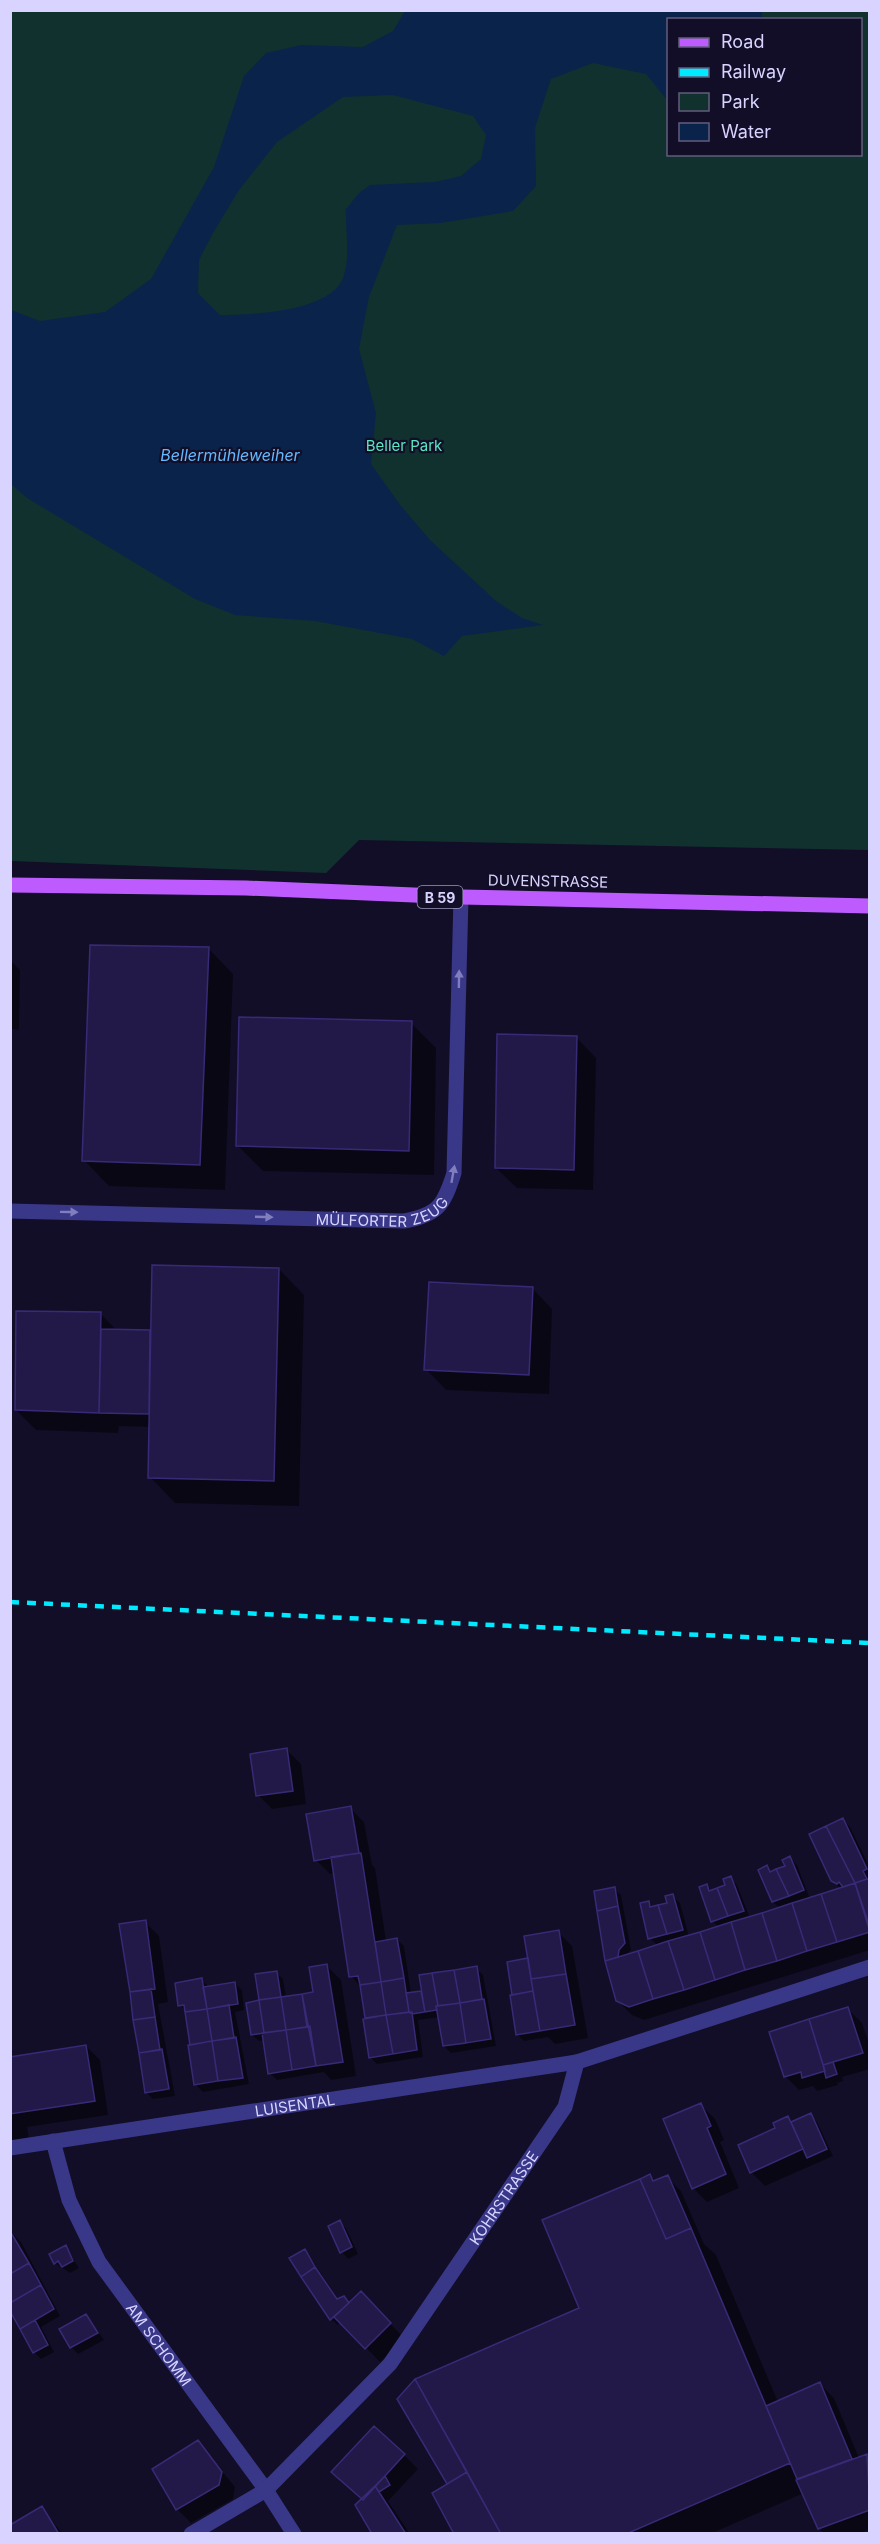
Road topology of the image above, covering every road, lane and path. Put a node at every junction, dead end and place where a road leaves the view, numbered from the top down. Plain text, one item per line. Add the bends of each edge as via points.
1 (10, 885) edge
2 (461, 897) junction
3 (870, 906) edge
4 (10, 1211) edge
5 (870, 1967) edge
6 (578, 2062) junction
7 (53, 2141) junction
8 (10, 2148) edge
9 (266, 2490) junction
10 (191, 2534) edge
11 (294, 2534) edge

1 - 2 main road, DUVENSTRASSE / B 59 via 246,888
2 - 3 main road, DUVENSTRASSE / B 59
4 -> 2 street, MÜLFORTER ZEUG via 404,1221 426,1217 446,1200 454,1173
5 - 6 street
6 - 7 street, LUISENTAL
6 - 9 street, KOHRSTRASSE via 565,2107 390,2364
7 - 8 street, LUISENTAL
7 - 9 street, AM SCHOMM via 69,2200 99,2262
9 - 10 street, KOHRSTRASSE
9 - 11 street, AM SCHOMM

